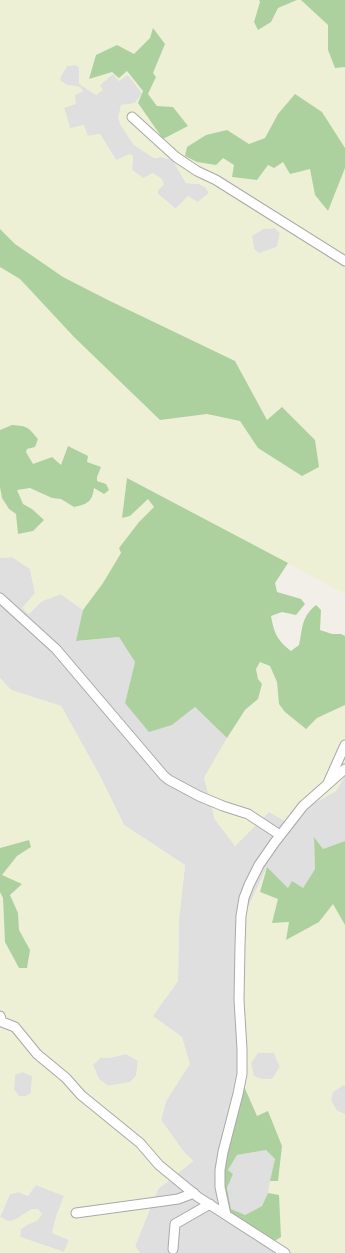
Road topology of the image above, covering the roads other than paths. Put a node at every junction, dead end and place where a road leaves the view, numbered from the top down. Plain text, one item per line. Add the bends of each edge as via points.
1 (132, 117) dead end
2 (345, 261) edge
3 (0, 598) edge
4 (345, 745) edge
5 (345, 769) edge
6 (327, 784) junction
7 (280, 835) junction
8 (0, 1016) edge
9 (194, 1193) junction
10 (210, 1204) junction
11 (76, 1213) dead end
12 (226, 1215) junction
13 (173, 1249) dead end
14 (285, 1253) edge

1 - 2 street via 186,164
3 - 7 street via 56,649 164,776 199,796 248,814
4 - 6 street
5 - 6 street
6 - 7 street via 303,806
7 - 12 street via 249,885 241,916 239,1000 242,1074 220,1170 220,1187
8 - 9 street via 2,1022 15,1027 37,1054 66,1078 80,1096 140,1144 159,1165
9 - 10 street
9 - 11 street via 178,1199
10 - 12 street
10 - 13 street via 175,1224
12 - 14 street

